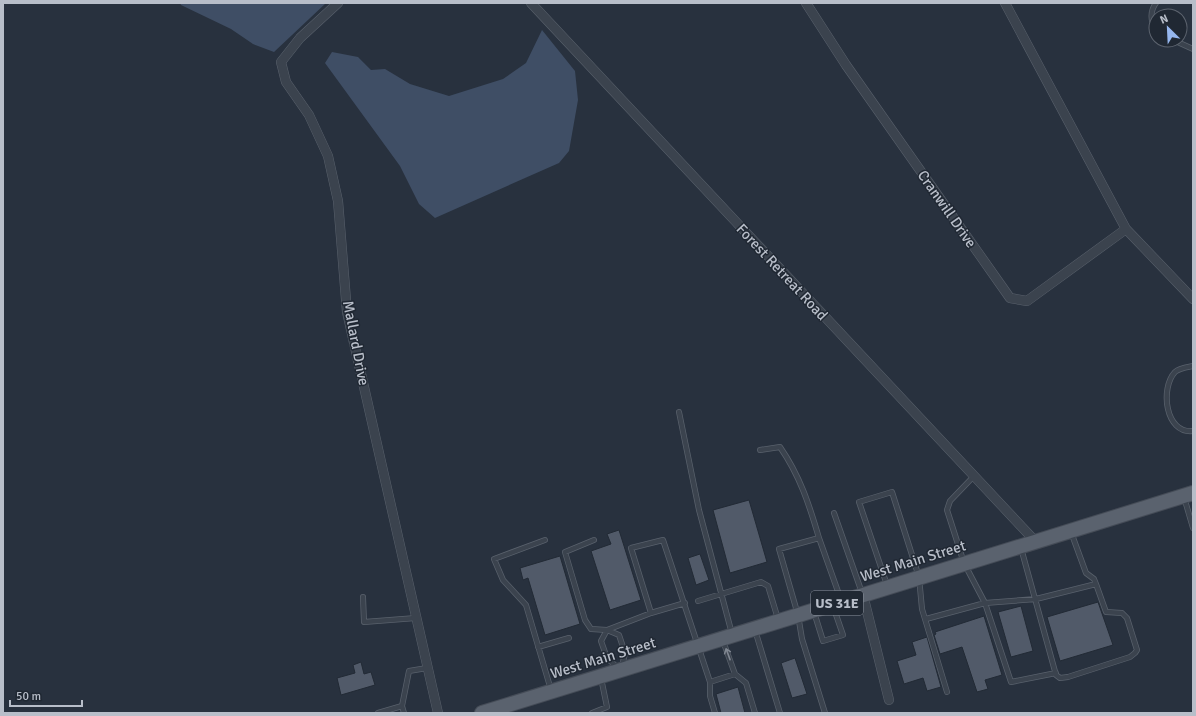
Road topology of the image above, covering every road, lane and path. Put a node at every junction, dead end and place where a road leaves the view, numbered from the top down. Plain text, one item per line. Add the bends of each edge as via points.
1 (338, 3) edge
2 (530, 3) edge
3 (806, 3) edge
4 (1005, 3) edge
5 (1126, 229) junction
6 (1193, 299) edge
7 (1193, 366) edge
8 (679, 412) dead end
9 (1193, 431) edge
10 (760, 450) dead end
11 (974, 476) junction
12 (1188, 494) edge
13 (834, 513) dead end
14 (1193, 524) edge
15 (1070, 531) junction
16 (820, 538) junction
17 (545, 540) dead end
18 (594, 540) dead end
19 (1035, 542) junction
20 (1021, 546) junction
21 (964, 563) junction
22 (919, 577) junction
23 (1096, 584) junction
24 (888, 587) junction
25 (721, 594) junction
26 (863, 595) junction
27 (364, 597) dead end
28 (1036, 599) junction
29 (698, 601) dead end
30 (685, 603) junction
31 (837, 603) junction
32 (985, 603) junction
33 (813, 610) junction
34 (651, 613) junction
35 (798, 615) junction
36 (416, 618) junction
37 (926, 619) junction
38 (778, 621) junction
39 (754, 629) junction
40 (607, 630) junction
41 (727, 637) junction
42 (569, 638) dead end
43 (698, 646) junction
44 (538, 647) junction
45 (427, 668) junction
46 (621, 671) junction
47 (1056, 673) junction
48 (735, 674) junction
49 (601, 677) junction
50 (710, 682) junction
51 (552, 691) junction
52 (947, 692) dead end
53 (889, 700) dead end
54 (402, 706) junction
55 (378, 713) edge
56 (404, 713) edge
57 (438, 713) edge
58 (482, 713) edge
59 (592, 713) edge
60 (715, 713) edge
61 (755, 713) edge
62 (780, 713) edge
63 (825, 713) edge

1 - 36 street, Mallard Drive via 300,38 281,62 286,82 309,115 328,156 338,201 347,312
2 - 11 street, Forest Retreat Road
3 - 5 street, Cranwill Drive via 846,65 1010,298 1027,301
4 - 5 street
5 - 6 street
7 - 9 lane via 1176,371 1170,379 1167,402 1173,423 1180,429
8 - 25 lane via 698,510
10 - 16 lane via 780,447 791,463 802,484
11 - 19 street, Forest Retreat Road
11 - 21 lane via 950,501 947,510
12 - 14 lane
12 - 15 main road, West Main Street / US 31E
13 - 26 lane
15 - 19 main road, West Main Street / US 31E
15 - 23 lane via 1086,573
16 - 31 lane
16 - 35 lane via 780,549
17 - 44 lane via 494,559 503,580 526,605
18 - 40 lane via 565,552 585,620 591,629
19 - 20 main road, West Main Street / US 31E
20 - 21 main road, West Main Street / US 31E
20 - 28 lane
21 - 22 main road, West Main Street / US 31E
21 - 32 lane
22 - 24 main road, West Main Street / US 31E
22 - 24 lane via 892,492 859,502
22 - 37 lane via 922,609
23 - 28 lane
23 - 47 lane via 1106,612 1122,613 1127,618 1137,650 1130,657 1068,677 1060,678
24 - 26 main road, West Main Street / US 31E
25 - 29 lane
25 - 38 lane via 756,583 766,583
25 - 41 lane
26 - 31 main road, West Main Street / US 31E
26 - 53 street
27 - 36 lane via 364,622 376,619
28 - 32 lane
28 - 47 lane
30 - 34 lane
30 - 34 lane via 663,540 631,548
30 - 43 lane
31 - 33 main road, West Main Street / US 31E
31 - 33 lane via 843,635 823,642
32 - 37 lane
32 - 47 lane via 1012,682
33 - 35 main road, West Main Street / US 31E
34 - 40 lane
35 - 38 main road, West Main Street / US 31E
35 - 63 lane via 802,639
36 - 45 street, Mallard Drive
37 - 52 lane
38 - 39 main road, West Main Street / US 31E
39 - 41 main road, West Main Street / US 31E
39 - 62 lane
40 - 46 lane via 601,641 608,658
40 - 46 lane via 619,635 625,653
41 - 43 main road, West Main Street / US 31E
48 -> 41 lane
42 - 44 lane
43 - 46 main road, West Main Street / US 31E
43 - 50 lane
44 - 51 lane
45 - 54 lane via 409,671
45 - 57 street, Mallard Drive
46 - 49 main road, West Main Street / US 31E
48 - 50 lane
48 - 61 lane via 746,683
49 - 51 main road, West Main Street / US 31E
49 - 59 lane via 607,707
50 - 60 lane via 710,696
51 - 58 main road, West Main Street / US 31E
54 - 55 lane
54 - 56 lane

